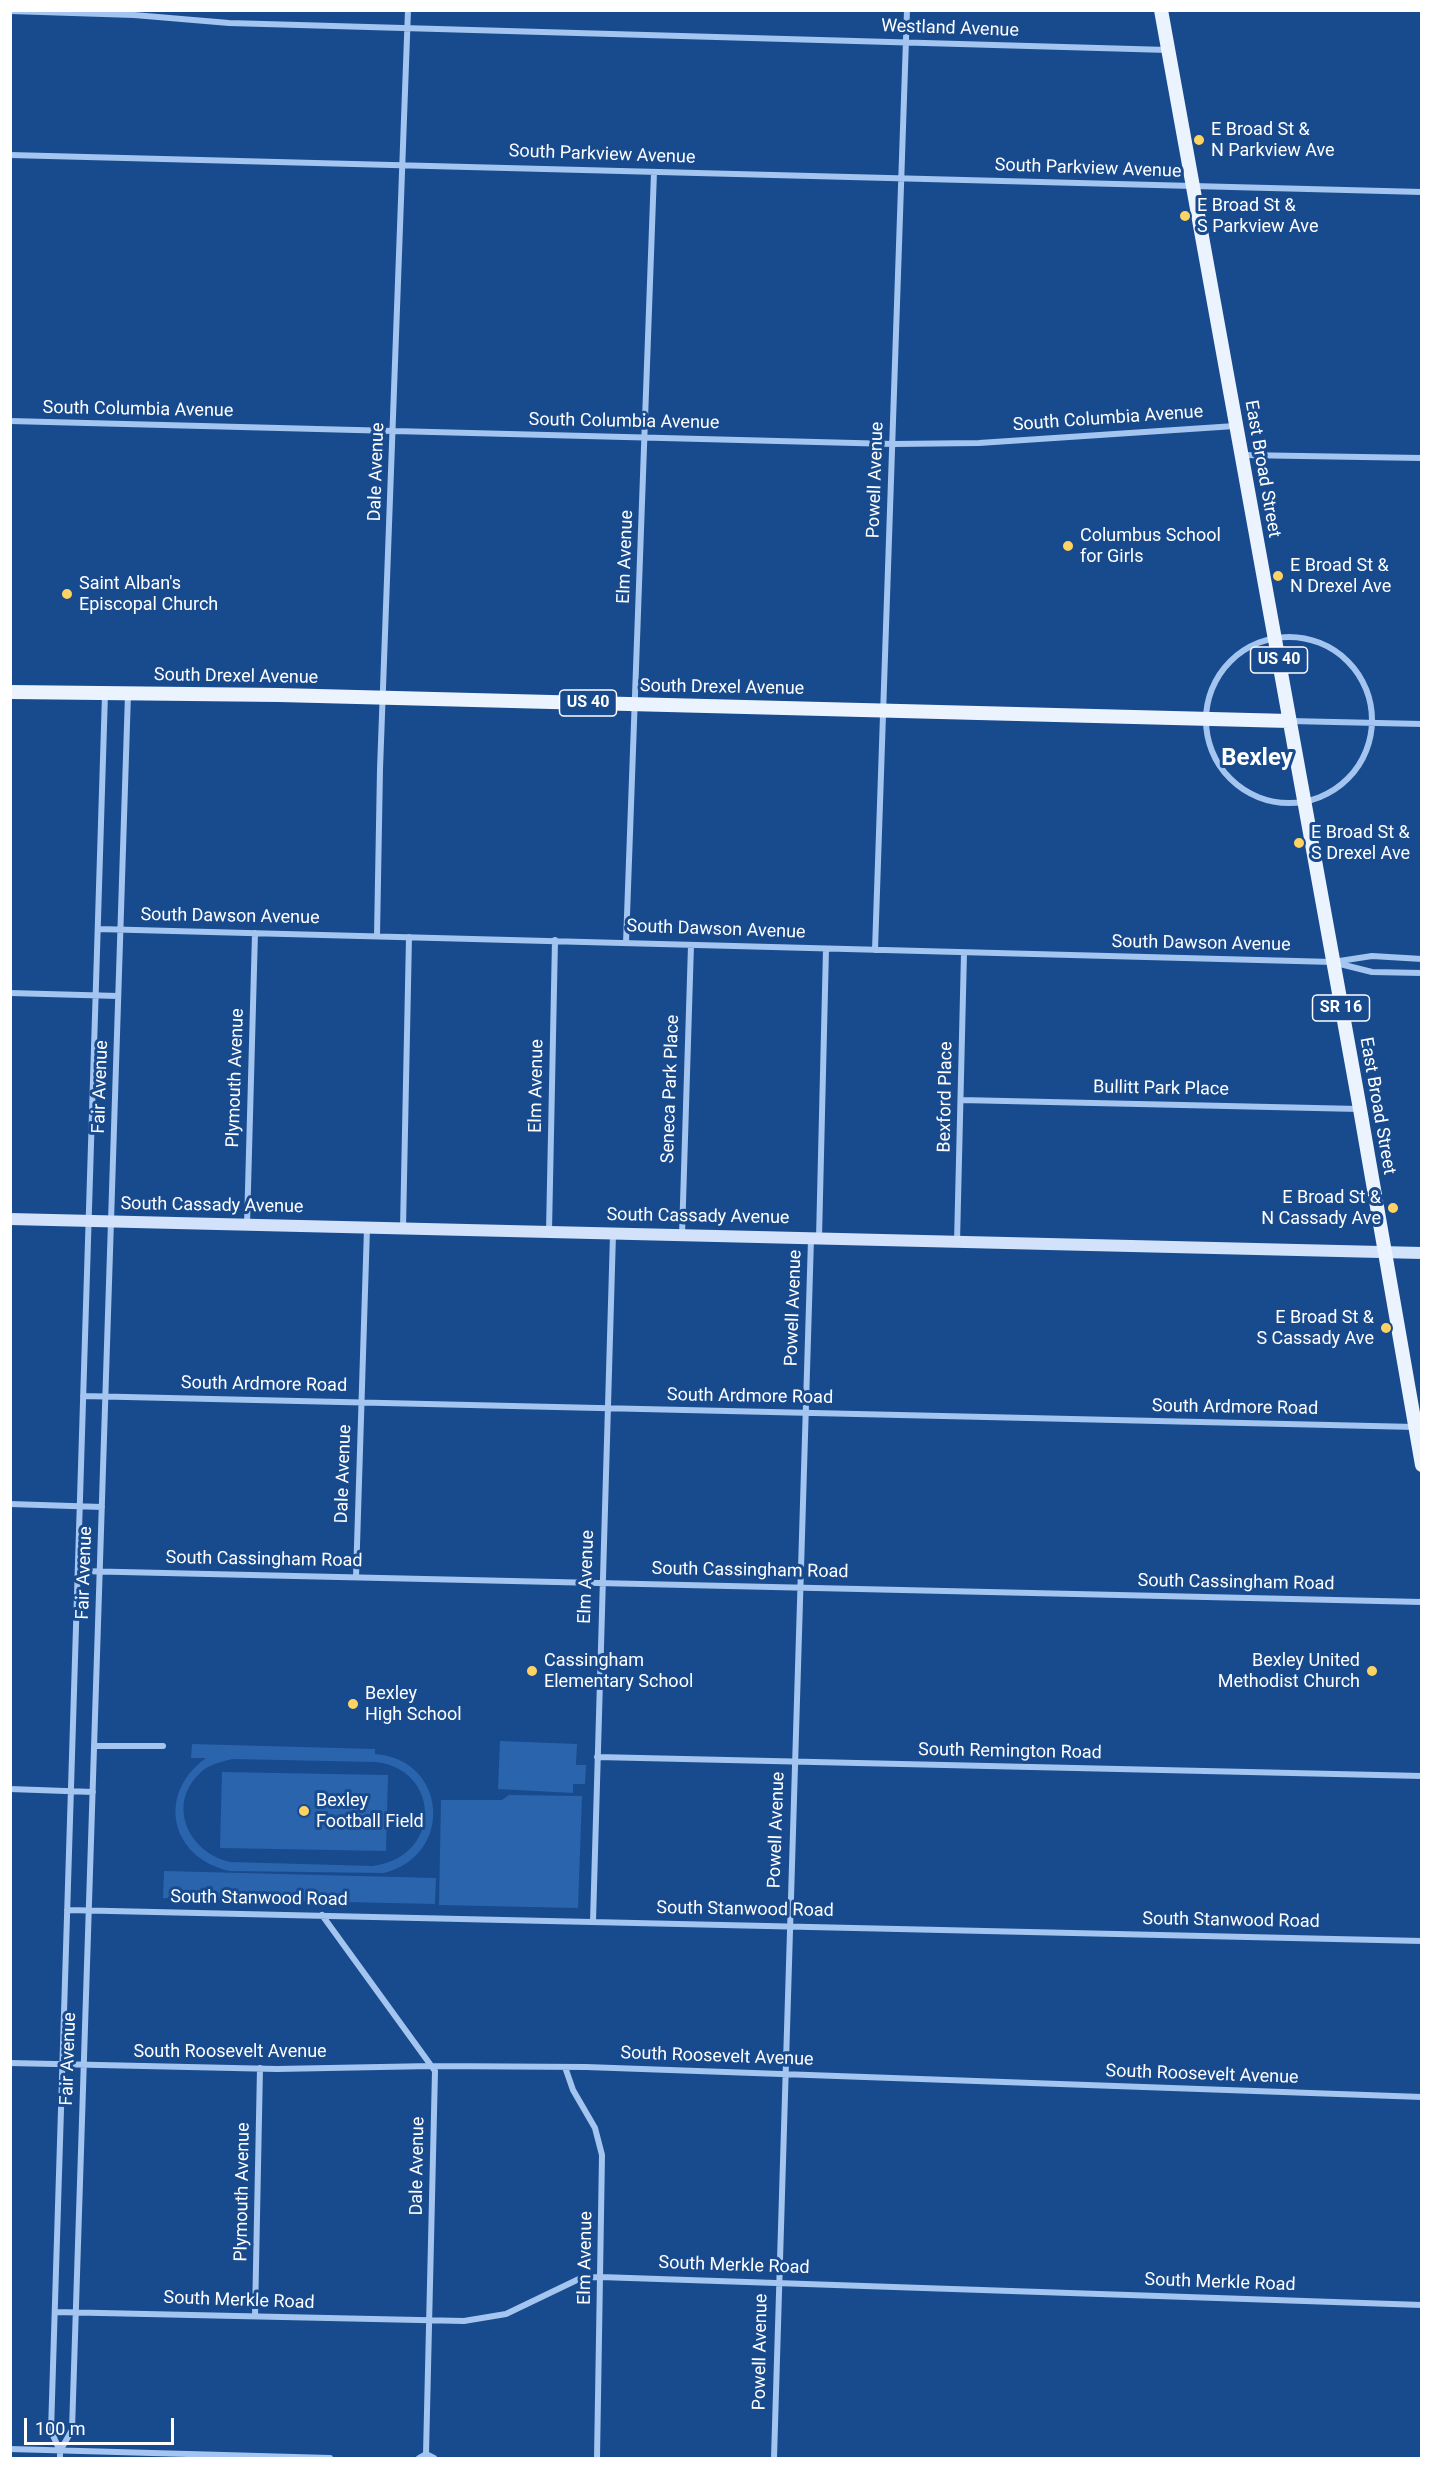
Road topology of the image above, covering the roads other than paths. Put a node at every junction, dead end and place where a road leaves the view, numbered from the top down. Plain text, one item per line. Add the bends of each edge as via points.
1 (408, 10) edge
2 (907, 10) edge
3 (1161, 10) edge
4 (10, 11) edge
5 (134, 13) edge
6 (407, 27) junction
7 (906, 42) junction
8 (1168, 50) junction
9 (10, 155) edge
10 (403, 165) junction
11 (654, 172) junction
12 (901, 179) junction
13 (1193, 187) junction
14 (1422, 192) edge
15 (10, 421) edge
16 (1236, 426) junction
17 (394, 431) junction
18 (645, 438) junction
19 (893, 444) junction
20 (1241, 455) junction
21 (1422, 458) edge
22 (1275, 638) junction
23 (10, 692) edge
24 (129, 693) junction
25 (105, 694) junction
26 (384, 697) junction
27 (635, 704) junction
28 (883, 710) junction
29 (1206, 719) junction
30 (1289, 721) junction
31 (1372, 723) junction
32 (1422, 724) edge
33 (1304, 801) junction
34 (98, 929) junction
35 (121, 930) junction
36 (255, 933) junction
37 (377, 936) junction
38 (409, 937) junction
39 (555, 940) junction
40 (626, 943) junction
41 (690, 945) junction
42 (826, 949) junction
43 (875, 950) junction
44 (964, 953) junction
45 (1422, 959) edge
46 (1333, 962) junction
47 (1422, 973) edge
48 (10, 993) edge
49 (96, 995) junction
50 (118, 996) junction
51 (961, 1100) junction
52 (1360, 1109) junction
53 (10, 1219) edge
54 (89, 1221) junction
55 (111, 1221) junction
56 (247, 1225) junction
57 (367, 1227) junction
58 (403, 1228) junction
59 (549, 1231) junction
60 (613, 1233) junction
61 (682, 1235) junction
62 (815, 1238) junction
63 (957, 1242) junction
64 (1385, 1252) junction
65 (1422, 1253) edge
66 (83, 1396) junction
67 (106, 1396) junction
68 (362, 1402) junction
69 (607, 1408) junction
70 (806, 1413) junction
71 (1418, 1427) edge
72 (1422, 1465) edge
73 (10, 1504) edge
74 (80, 1506) junction
75 (102, 1507) junction
76 (78, 1570) junction
77 (100, 1571) junction
78 (356, 1577) junction
79 (602, 1583) junction
80 (800, 1587) junction
81 (1422, 1602) edge
82 (94, 1746) junction
83 (164, 1746) dead end
84 (597, 1757) junction
85 (795, 1761) junction
86 (1422, 1776) edge
87 (10, 1789) edge
88 (71, 1791) junction
89 (93, 1791) junction
90 (67, 1910) junction
91 (89, 1910) junction
92 (322, 1915) junction
93 (593, 1922) junction
94 (789, 1926) junction
95 (1422, 1941) edge
96 (10, 2063) edge
97 (62, 2065) junction
98 (84, 2066) junction
99 (432, 2066) junction
100 (565, 2067) junction
101 (260, 2068) junction
102 (784, 2075) junction
103 (1422, 2097) edge
104 (600, 2277) junction
105 (778, 2282) junction
106 (1422, 2305) edge
107 (55, 2312) junction
108 (76, 2312) junction
109 (255, 2316) junction
110 (429, 2321) junction
111 (10, 2449) edge
112 (60, 2451) junction
113 (426, 2454) junction
114 (60, 2458) edge
115 (330, 2458) edge
116 (419, 2458) edge
117 (434, 2458) edge
118 (597, 2458) edge
119 (774, 2458) edge

1 - 6 street, Dale Avenue
2 - 7 street, Powell Avenue
3 - 8 main road, East Broad Street / US 40
4 - 5 street, Westland Avenue
5 - 6 street, Westland Avenue via 229,23
6 - 7 street, Westland Avenue
6 - 10 street, Dale Avenue
7 - 8 street, Westland Avenue
7 - 12 street, Powell Avenue
8 - 13 main road, East Broad Street / US 40
9 - 10 street, South Parkview Avenue
10 - 11 street, South Parkview Avenue
10 - 17 street, Dale Avenue
11 - 12 street, South Parkview Avenue
11 - 18 street, Elm Avenue
12 - 13 street, South Parkview Avenue
12 - 19 street, Powell Avenue
13 - 14 street, South Parkview Avenue
13 - 16 main road, East Broad Street / US 40
15 - 17 street, South Columbia Avenue
16 - 19 street, South Columbia Avenue via 979,443
16 - 20 main road, East Broad Street / US 40
17 - 18 street, South Columbia Avenue
17 - 26 street, Dale Avenue
18 - 19 street, South Columbia Avenue
18 - 27 street, Elm Avenue
19 - 28 street, Powell Avenue
20 - 21 street
20 - 22 main road, East Broad Street / US 40
22 - 29 street via 1247,647 1226,665 1211,691
22 - 30 main road, East Broad Street / US 40
22 - 31 street via 1311,639 1344,657 1366,687
23 - 25 main road, South Drexel Avenue / US 40
24 - 25 main road, South Drexel Avenue / US 40
24 - 26 main road, South Drexel Avenue / US 40
24 - 35 street, Fair Avenue
25 - 34 street, Fair Avenue
26 - 27 main road, South Drexel Avenue / US 40
26 - 37 street, Dale Avenue
27 - 28 main road, South Drexel Avenue / US 40
27 - 40 street, Elm Avenue
28 - 29 main road, South Drexel Avenue / US 40
28 - 43 street, Powell Avenue
29 - 30 main road, South Drexel Avenue / US 40
29 - 33 street via 1213,752 1228,777 1254,796 1269,801
30 - 31 street
30 - 33 main road, East Broad Street / SR 16
31 - 32 street
31 - 33 street via 1365,753 1352,774 1330,792
33 - 46 main road, East Broad Street / SR 16
34 - 35 street, South Dawson Avenue
34 - 49 street, Fair Avenue
35 - 36 street, South Dawson Avenue
35 - 50 street, Fair Avenue
36 - 37 street, South Dawson Avenue
36 - 56 street, Plymouth Avenue
37 - 38 street, South Dawson Avenue
38 - 39 street, South Dawson Avenue
38 - 58 street
39 - 40 street, South Dawson Avenue
39 - 59 street, Elm Avenue
40 - 41 street, South Dawson Avenue
41 - 42 street, South Dawson Avenue
41 - 61 street, Seneca Park Place
42 - 43 street, South Dawson Avenue
42 - 62 street, Powell Avenue
43 - 44 street, South Dawson Avenue
44 - 46 street, South Dawson Avenue
44 - 51 street, Bexford Place
45 - 46 street via 1372,957
46 - 47 street via 1372,972
46 - 52 main road, East Broad Street / SR 16
48 - 49 street
49 - 50 street
49 - 54 street, Fair Avenue
50 - 55 street, Fair Avenue
51 - 52 street, Bullitt Park Place
51 - 63 street, Bexford Place
52 - 64 main road, East Broad Street / SR 16
53 - 54 street, South Cassady Avenue
54 - 55 street, South Cassady Avenue
54 - 66 street, Fair Avenue
55 - 56 street, South Cassady Avenue
55 - 67 street, Fair Avenue
56 - 57 street, South Cassady Avenue
57 - 58 street, South Cassady Avenue
57 - 68 street, Dale Avenue
58 - 59 street, South Cassady Avenue
59 - 60 street, South Cassady Avenue
60 - 61 street, South Cassady Avenue
60 - 69 street, Elm Avenue
61 - 62 street, South Cassady Avenue
62 - 63 street, South Cassady Avenue
62 - 70 street, Powell Avenue
63 - 64 street, South Cassady Avenue
64 - 65 street, South Cassady Avenue
64 - 71 main road, East Broad Street / SR 16
66 - 67 street, South Ardmore Road
66 - 74 street, Fair Avenue
67 - 68 street, South Ardmore Road
67 - 75 street, Fair Avenue
68 - 69 street, South Ardmore Road
68 - 78 street, Dale Avenue
69 - 70 street, South Ardmore Road
69 - 79 street, Elm Avenue
70 - 71 street, South Ardmore Road
70 - 80 street, Powell Avenue
71 - 72 main road, East Broad Street / SR 16
73 - 74 street
74 - 75 street
74 - 76 street, Fair Avenue
75 - 77 street, Fair Avenue
76 - 77 street, South Cassingham Road
76 - 88 street, Fair Avenue
77 - 78 street, South Cassingham Road
77 - 82 street, Fair Avenue
78 - 79 street, South Cassingham Road
79 - 80 street, South Cassingham Road
79 - 84 street, Elm Avenue
80 - 81 street, South Cassingham Road
80 - 85 street, Powell Avenue
82 - 83 street
82 - 89 street, Fair Avenue
84 - 85 street, South Remington Road
84 - 93 street, Elm Avenue
85 - 86 street, South Remington Road
85 - 94 street, Powell Avenue
87 - 88 street
88 - 89 street
88 - 90 street, Fair Avenue
89 - 91 street, Fair Avenue
90 - 91 street, South Stanwood Road
90 - 97 street, Fair Avenue
91 - 92 street, South Stanwood Road
91 - 98 street, Fair Avenue
92 - 93 street, South Stanwood Road
92 - 99 street
93 - 94 street, South Stanwood Road
94 - 95 street, South Stanwood Road
94 - 102 street, Powell Avenue
96 - 97 street, South Roosevelt Avenue
97 - 98 street, South Roosevelt Avenue
97 - 107 street, Fair Avenue
98 - 101 street, South Roosevelt Avenue
98 - 108 street, Fair Avenue
99 - 100 street, South Roosevelt Avenue
99 - 101 street, South Roosevelt Avenue
99 - 110 street, Dale Avenue via 435,2080
100 - 102 street, South Roosevelt Avenue
100 - 104 street, Elm Avenue via 600,2141
101 - 109 street, Plymouth Avenue
102 - 103 street, South Roosevelt Avenue
102 - 105 street, Powell Avenue
104 - 105 street, South Merkle Road
104 - 110 street, South Merkle Road via 581,2278 506,2314 464,2321
104 - 118 street, Elm Avenue
105 - 106 street, South Merkle Road
105 - 119 street, Powell Avenue
107 - 108 street, South Merkle Road
107 - 112 street, Fair Avenue via 51,2431
108 - 109 street, South Merkle Road
108 - 112 street, Fair Avenue via 72,2430
109 - 110 street, South Merkle Road
110 - 113 street, Dale Avenue
111 - 112 street
112 - 114 street, Fair Avenue
112 - 115 street
113 - 116 street
113 - 117 street

